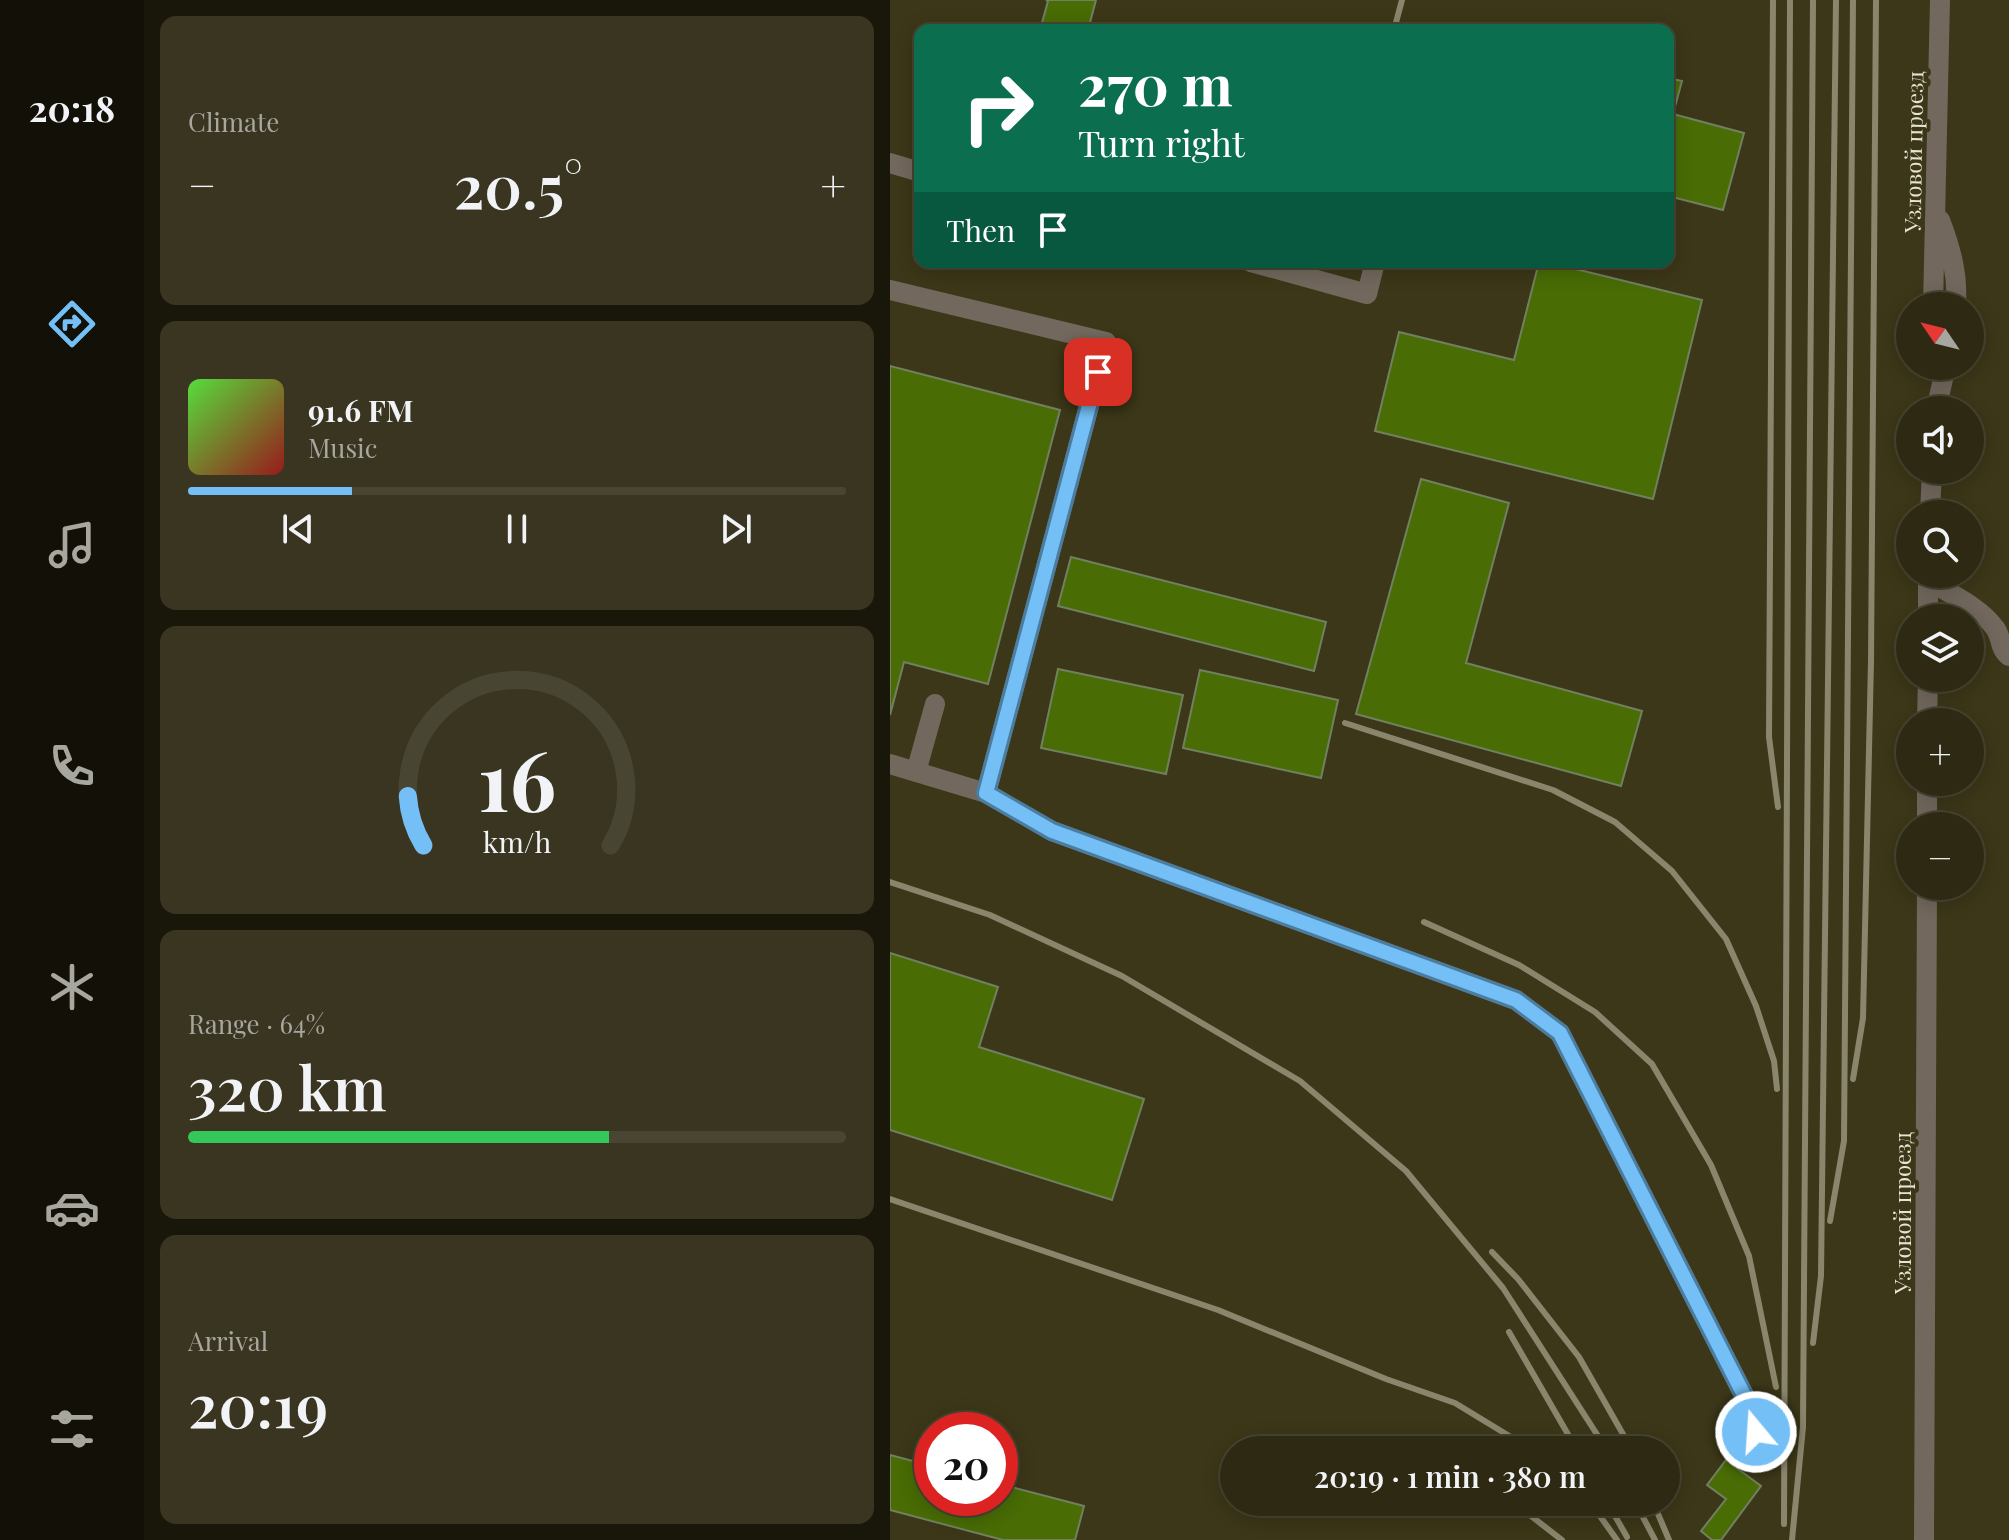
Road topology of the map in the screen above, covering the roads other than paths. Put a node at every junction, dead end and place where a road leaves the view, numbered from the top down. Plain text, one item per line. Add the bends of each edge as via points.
1 (1940, 0) edge
2 (890, 163) edge
3 (914, 170) edge
4 (1936, 208) junction
5 (1273, 268) edge
6 (1374, 268) edge
7 (890, 290) edge
8 (1933, 292) edge
9 (1957, 292) edge
10 (1944, 588) edge
11 (2009, 656) edge
12 (935, 704) dead end
13 (890, 764) edge
14 (916, 772) junction
15 (986, 793) junction
16 (1927, 900) edge
17 (1765, 1461) dead end
18 (1924, 1540) edge

1 - 4 street, Узловой проезд
2 - 3 street
4 - 8 street, Узловой проезд
4 - 9 street via 1951,249
5 - 6 street via 1367,294
7 - 15 street via 1106,342
10 - 11 street via 1982,614
12 - 14 street
13 - 14 street
14 - 15 street
15 - 17 street via 1052,831 1516,1000 1560,1033 1748,1403
16 - 18 street, Узловой проезд

